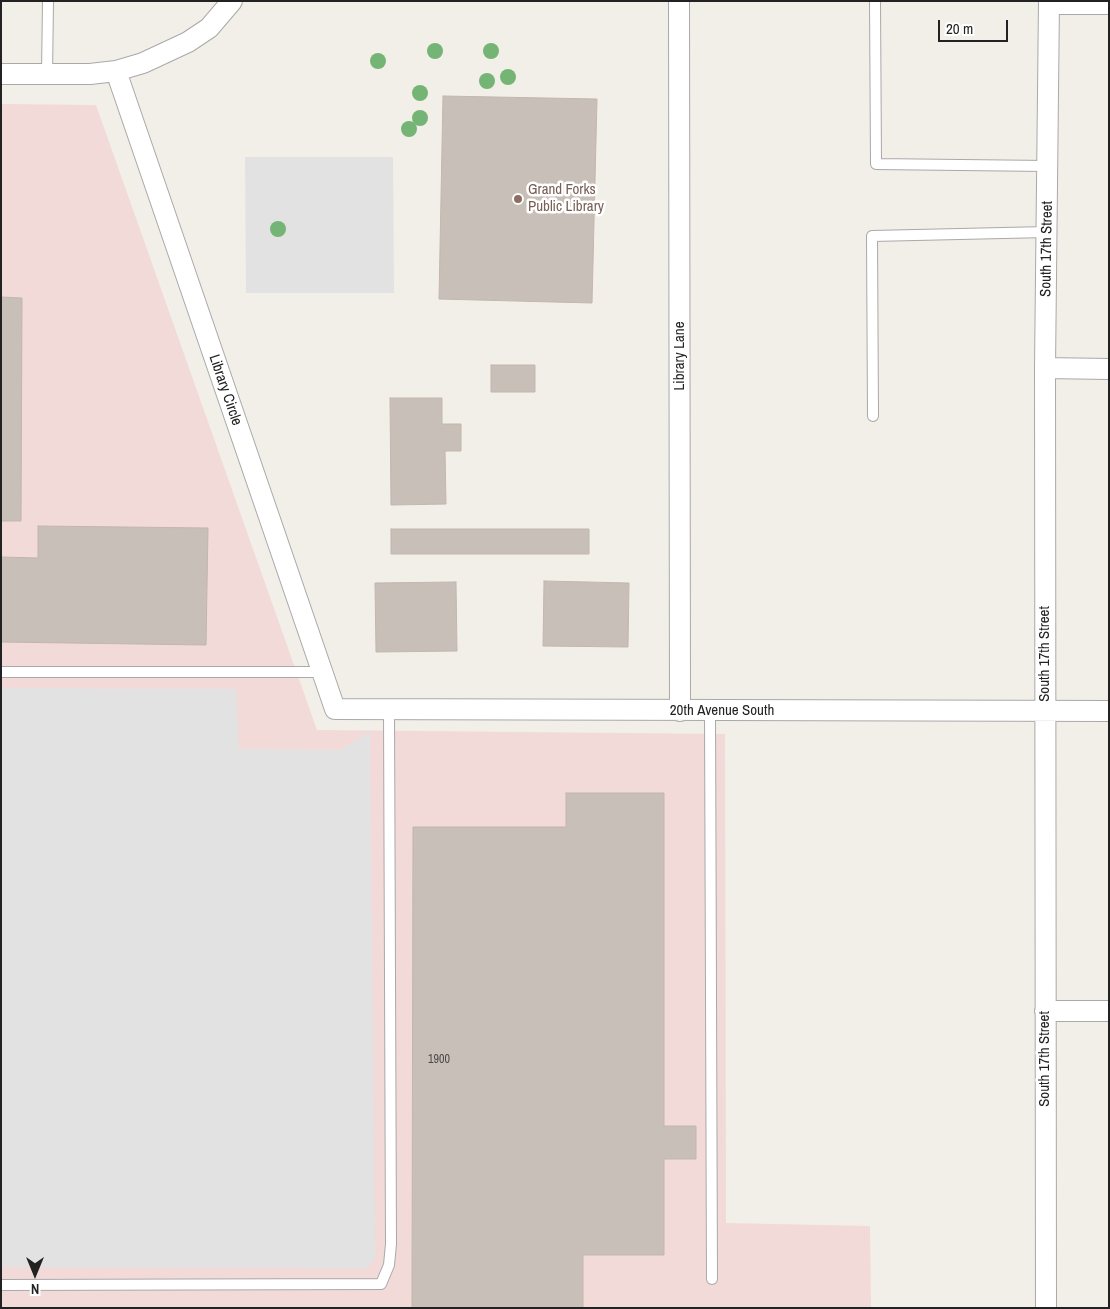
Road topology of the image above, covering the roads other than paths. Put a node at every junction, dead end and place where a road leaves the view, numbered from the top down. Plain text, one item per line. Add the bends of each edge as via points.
1 (48, 1) edge
2 (679, 1) edge
3 (875, 1) edge
4 (1049, 3) edge
5 (225, 4) edge
6 (1109, 4) edge
7 (116, 71) junction
8 (1, 74) edge
9 (47, 75) junction
10 (1047, 166) junction
11 (1047, 232) junction
12 (1045, 368) junction
13 (1109, 368) edge
14 (874, 416) dead end
15 (1, 672) edge
16 (322, 672) junction
17 (335, 709) joint
18 (389, 710) junction
19 (1044, 710) junction
20 (680, 711) junction
21 (710, 711) junction
22 (1109, 711) edge
23 (1045, 1011) junction
24 (1109, 1011) edge
25 (712, 1279) dead end
26 (1, 1285) edge
27 (1046, 1308) edge

1 - 9 lane
2 - 20 street, Library Lane
3 - 10 lane via 876,164
4 - 6 street
4 - 10 street, South 17th Street
5 - 7 street via 209,28 188,42 151,60
7 - 9 street
7 - 16 street, Library Circle
8 - 9 street
10 - 11 street, South 17th Street
11 - 12 street, South 17th Street
11 - 14 lane via 872,236
12 - 13 street
12 - 19 street, South 17th Street
15 - 16 lane
16 - 17 street, Library Circle
17 - 18 street, 20th Avenue South
18 - 20 street, 20th Avenue South
18 - 26 lane via 391,1244 389,1265 381,1284
19 - 21 street, 20th Avenue South
19 - 22 street, 20th Avenue South
19 - 23 street, South 17th Street
20 - 21 street, 20th Avenue South
21 - 25 lane
23 - 24 street
23 - 27 street, South 17th Street

